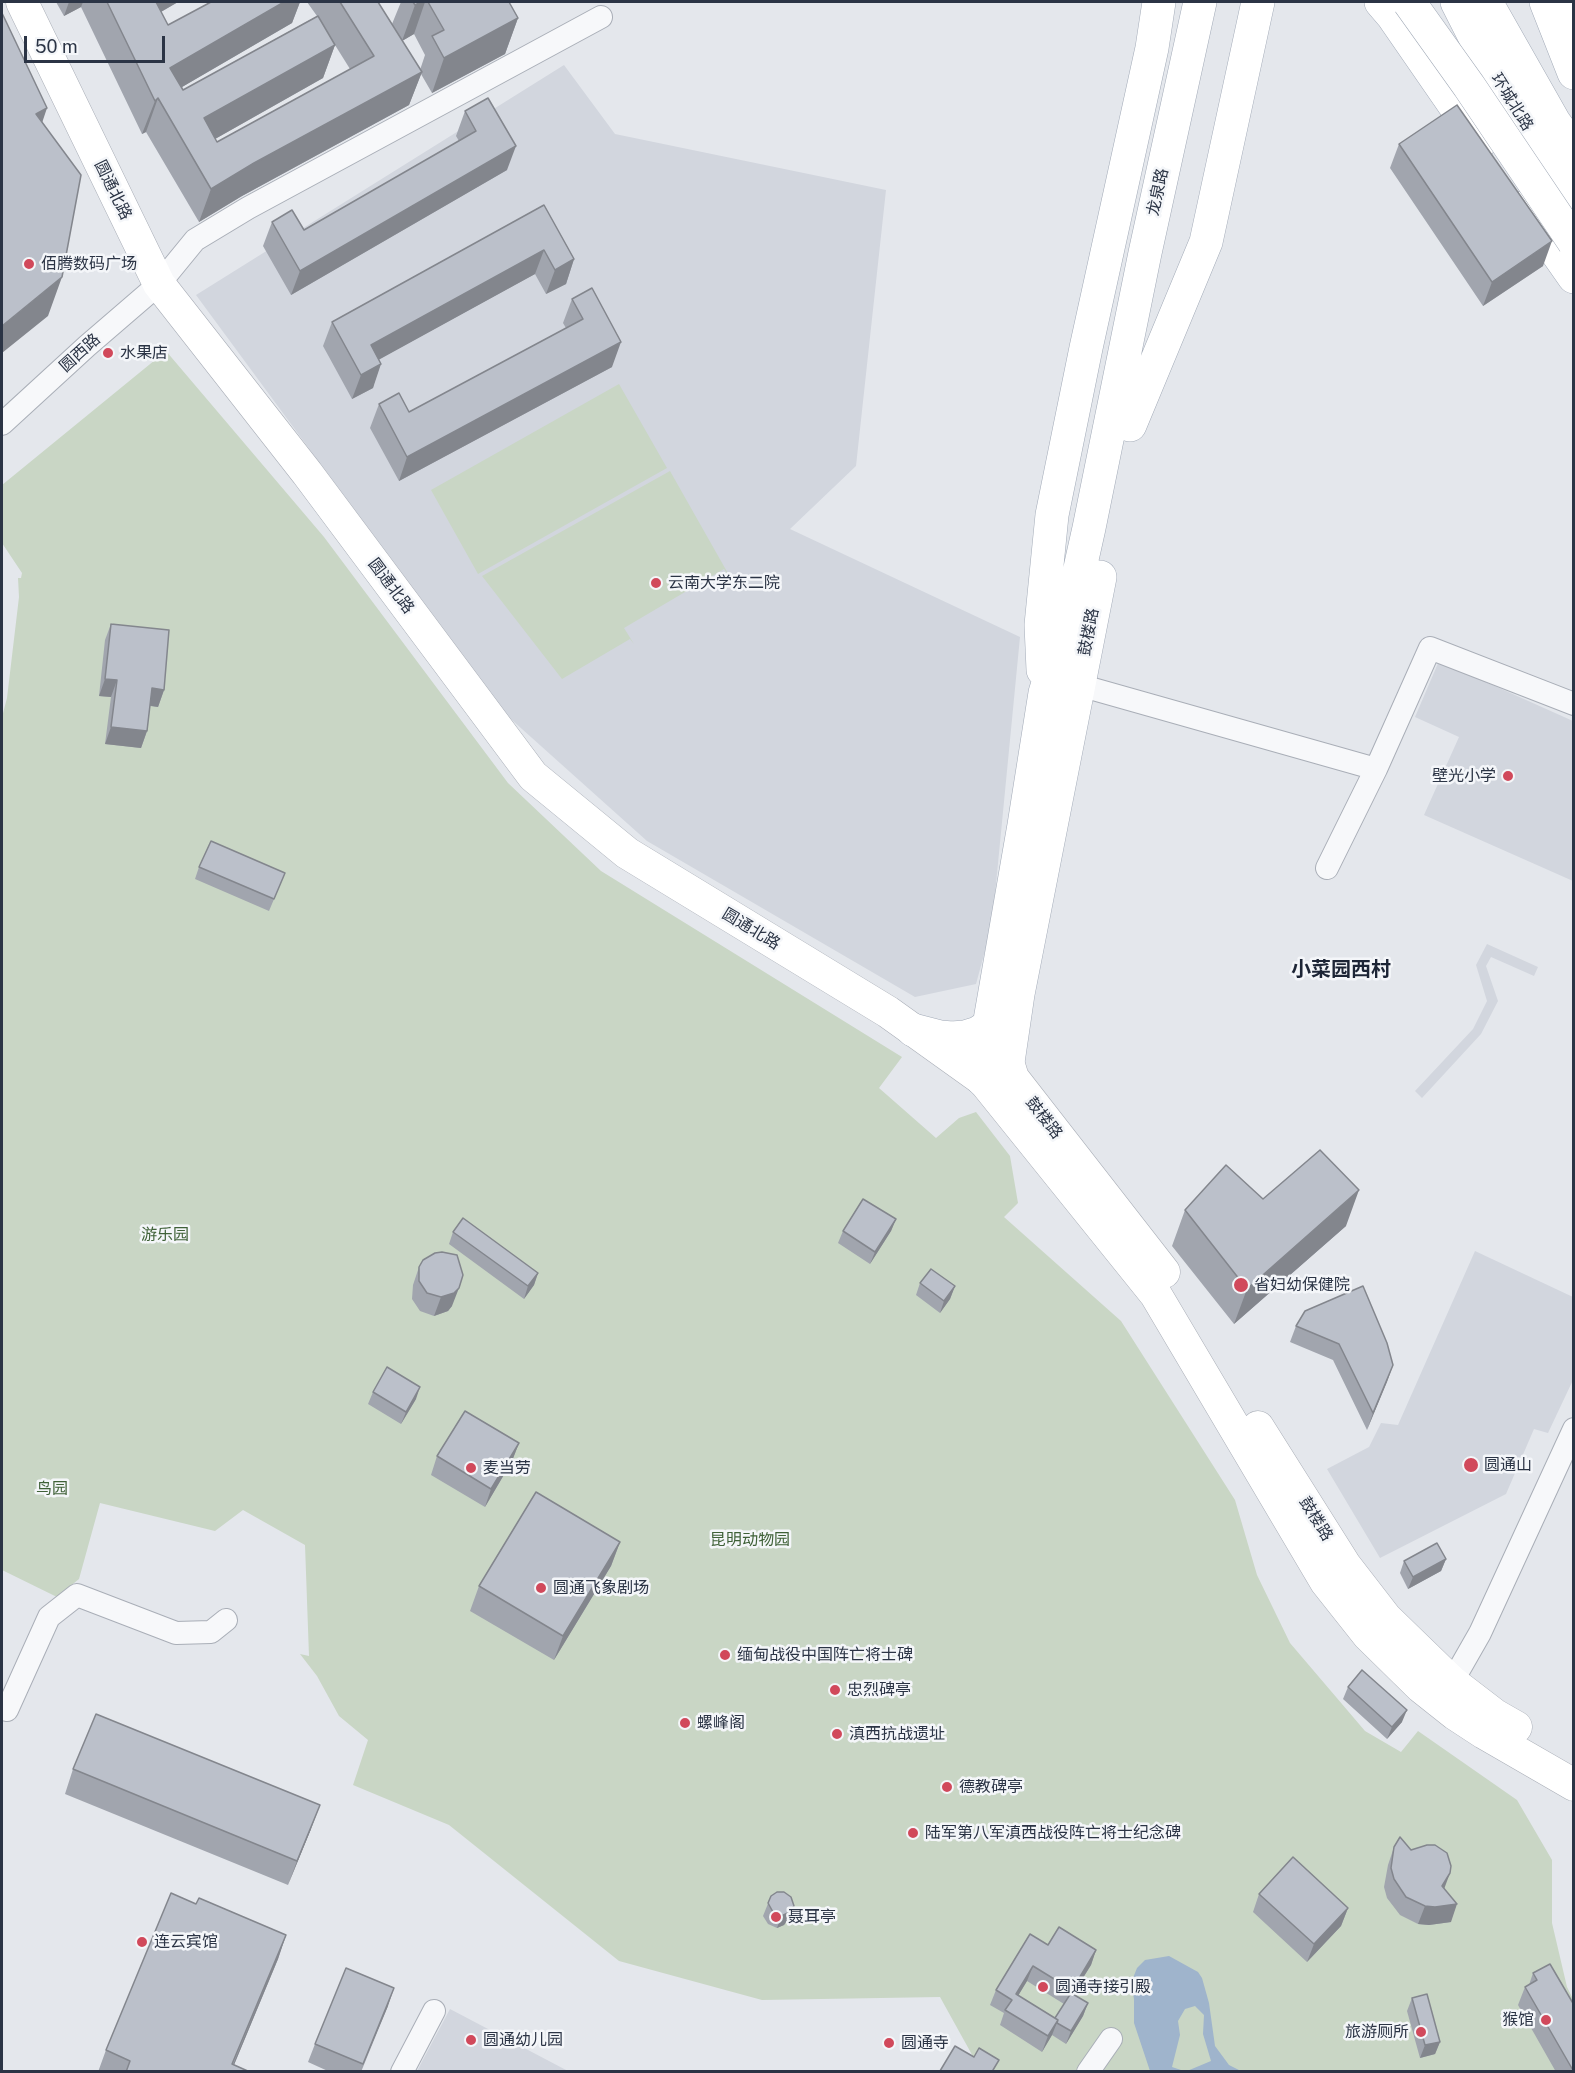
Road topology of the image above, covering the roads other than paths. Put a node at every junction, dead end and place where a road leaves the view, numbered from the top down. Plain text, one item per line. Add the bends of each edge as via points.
1 (22, 2) edge
2 (1159, 2) edge
3 (1178, 2) edge
4 (1200, 2) edge
5 (1216, 2) edge
6 (1238, 2) edge
7 (1258, 2) edge
8 (1381, 2) edge
9 (1410, 2) edge
10 (1457, 2) edge
11 (1486, 2) edge
12 (1546, 2) edge
13 (1572, 2) edge
14 (1574, 8) edge
15 (601, 17) dead end
16 (1574, 74) edge
17 (1459, 111) junction
18 (1574, 149) edge
19 (1574, 198) edge
20 (1574, 242) edge
21 (1574, 277) edge
22 (159, 284) junction
23 (1160, 301) junction
24 (1119, 384) joint
25 (2, 424) edge
26 (1130, 425) junction
27 (1079, 685) junction
28 (1045, 693) junction
29 (1574, 704) edge
30 (1376, 769) junction
31 (1327, 868) dead end
32 (913, 1030) junction
33 (995, 1061) junction
34 (1574, 1429) edge
35 (226, 1620) dead end
36 (1452, 1682) junction
37 (2, 1709) edge
38 (1574, 1761) edge
39 (1574, 1785) edge
40 (434, 2012) dead end
41 (1111, 2039) dead end
42 (402, 2072) edge
43 (1088, 2072) edge

1 - 22 main road, 圆通北路
2 - 28 main road via 1052,515 1041,625
3 - 28 main road via 1171,60 1077,494
4 - 24 main road, 龙泉路
5 - 23 main road, 龙泉路
6 - 23 main road via 1197,196
7 - 26 main road via 1206,242
8 - 17 main road
9 - 17 main road
9 - 20 main road, bridge
10 - 19 main road, 环城北路 via 1491,69
11 - 18 main road, 环城北路 via 1554,122
12 - 16 main road
13 - 14 main road
15 - 22 street, 圆西路 via 248,207 195,240
17 - 21 main road
22 - 25 street, 圆西路
22 - 32 main road, 圆通北路 via 307,473 533,776 627,853
23 - 26 main road
24 - 28 main road, 鼓楼路 via 1072,604
26 - 27 main road, 鼓楼路
27 - 30 street
27 - 33 main road, 鼓楼路 via 1018,994 1002,1017
28 - 33 main road, 鼓楼路
29 - 30 street via 1430,648
30 - 31 street
32 - 33 main road, 圆通北路
32 - 33 main road via 965,1037
33 - 36 main road, 鼓楼路 via 1173,1284 1345,1565 1386,1618
33 - 39 main road, 鼓楼路 via 1155,1295 1326,1582 1368,1635 1455,1714
34 - 36 street via 1480,1633
35 - 37 street via 211,1632 176,1633 76,1595 49,1617 7,1710
36 - 38 main road, 鼓楼路 via 1495,1715
40 - 42 street
41 - 43 street

